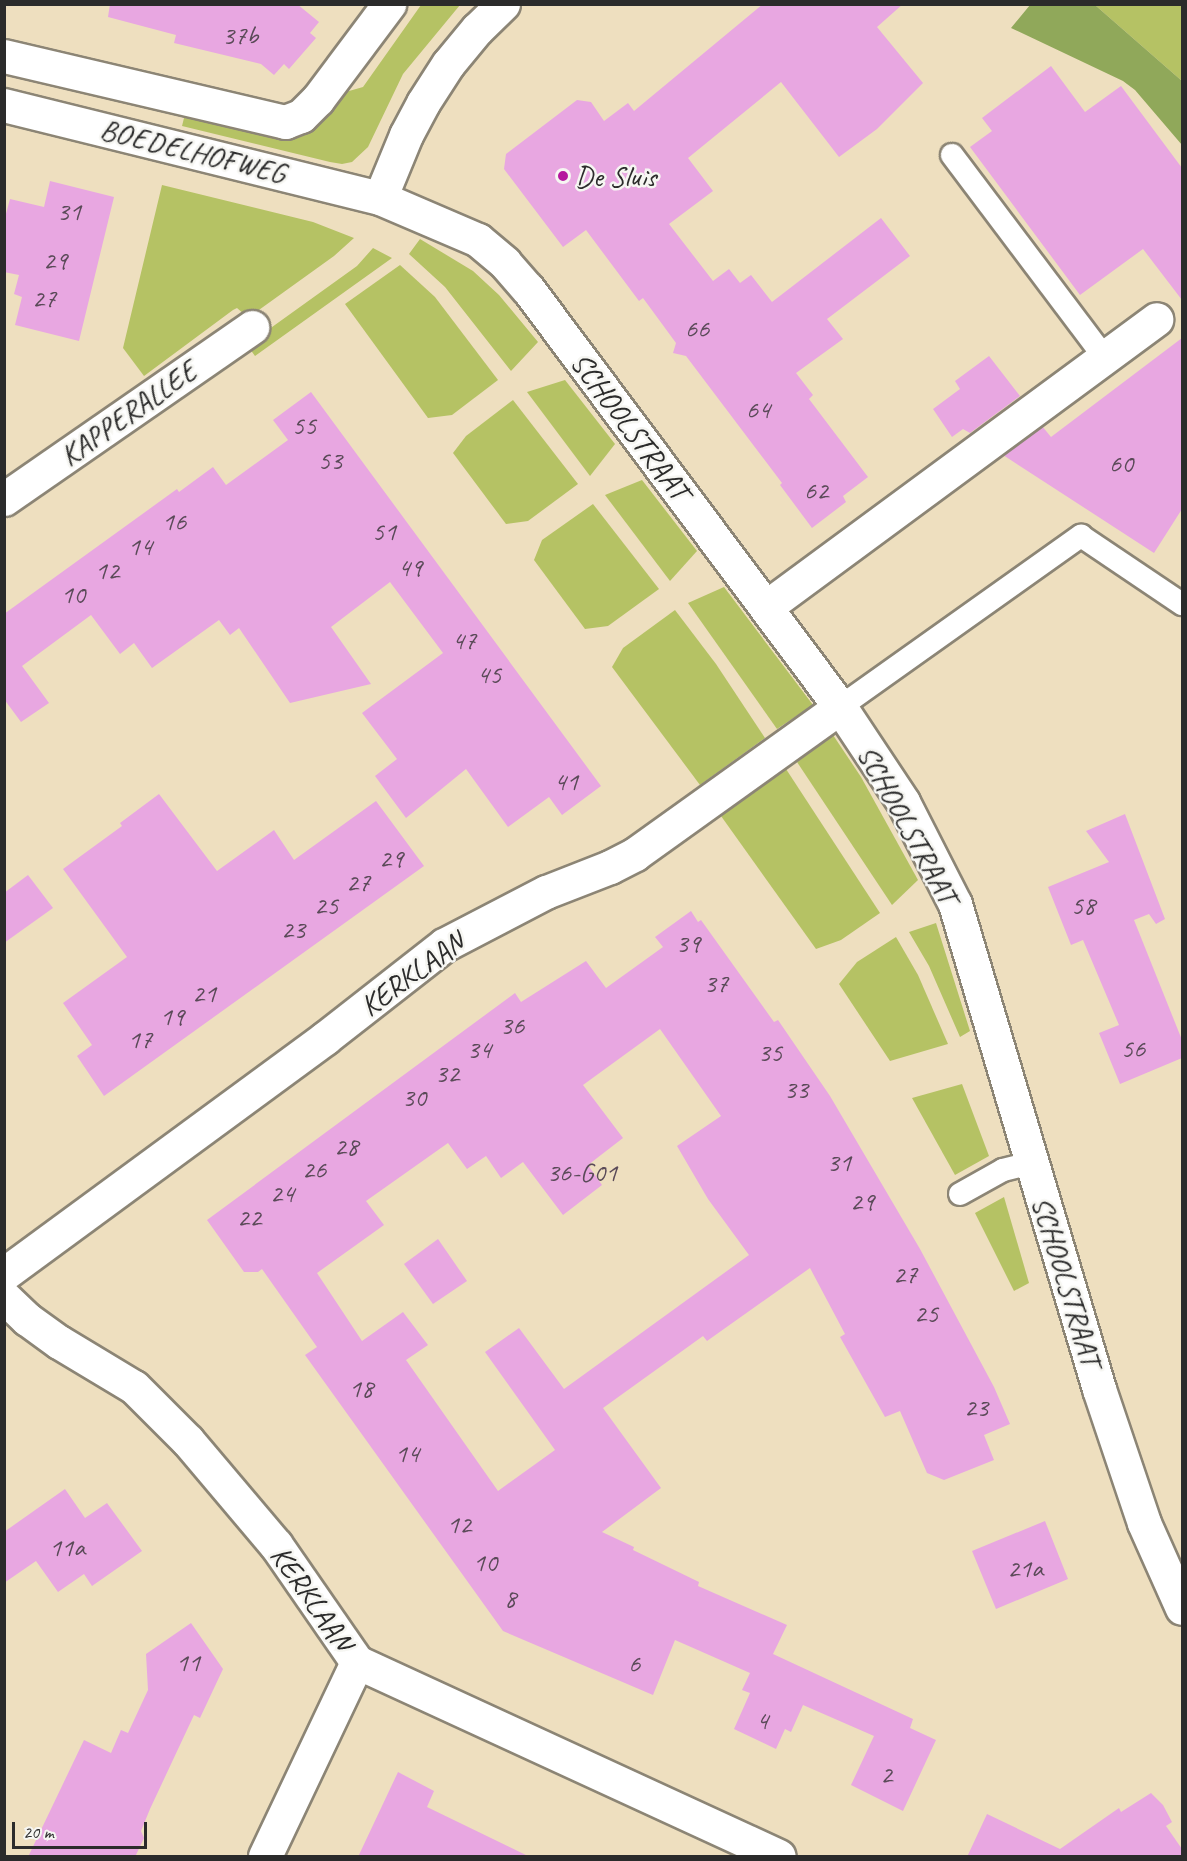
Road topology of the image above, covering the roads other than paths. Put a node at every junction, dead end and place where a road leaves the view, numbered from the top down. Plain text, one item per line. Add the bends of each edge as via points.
1 (389, 4) edge
2 (503, 4) edge
3 (4, 56) edge
4 (4, 105) edge
5 (952, 155) dead end
6 (380, 198) junction
7 (1156, 318) dead end
8 (252, 327) dead end
9 (1104, 357) junction
10 (4, 499) edge
11 (1182, 604) edge
12 (766, 607) junction
13 (840, 707) junction
14 (1031, 1163) junction
15 (960, 1194) dead end
16 (4, 1274) edge
17 (4, 1297) edge
18 (1182, 1608) edge
19 (357, 1662) junction
20 (265, 1857) edge
21 (779, 1857) edge

1 - 3 street, BOEDELHOFWEG via 318,99 301,116 285,122
2 - 6 street via 470,38 429,93 406,135
4 - 6 street, BOEDELHOFWEG
5 - 9 lane
6 - 12 street, SCHOOLSTRAAT via 478,240 505,262
7 - 9 street
8 - 10 street, KAPPERALLEE
9 - 12 street
11 - 13 lane via 1081,536
12 - 13 street, SCHOOLSTRAAT
13 - 14 street, SCHOOLSTRAAT via 903,802 955,904
13 - 16 street, KERKLAAN via 635,854 546,892 444,945 325,1038
14 - 15 lane via 1004,1170
14 - 18 street, SCHOOLSTRAAT via 1144,1523
17 - 19 street, KERKLAAN via 59,1342 134,1387 188,1441 276,1545
19 - 20 street
19 - 21 street, KERKLAAN

